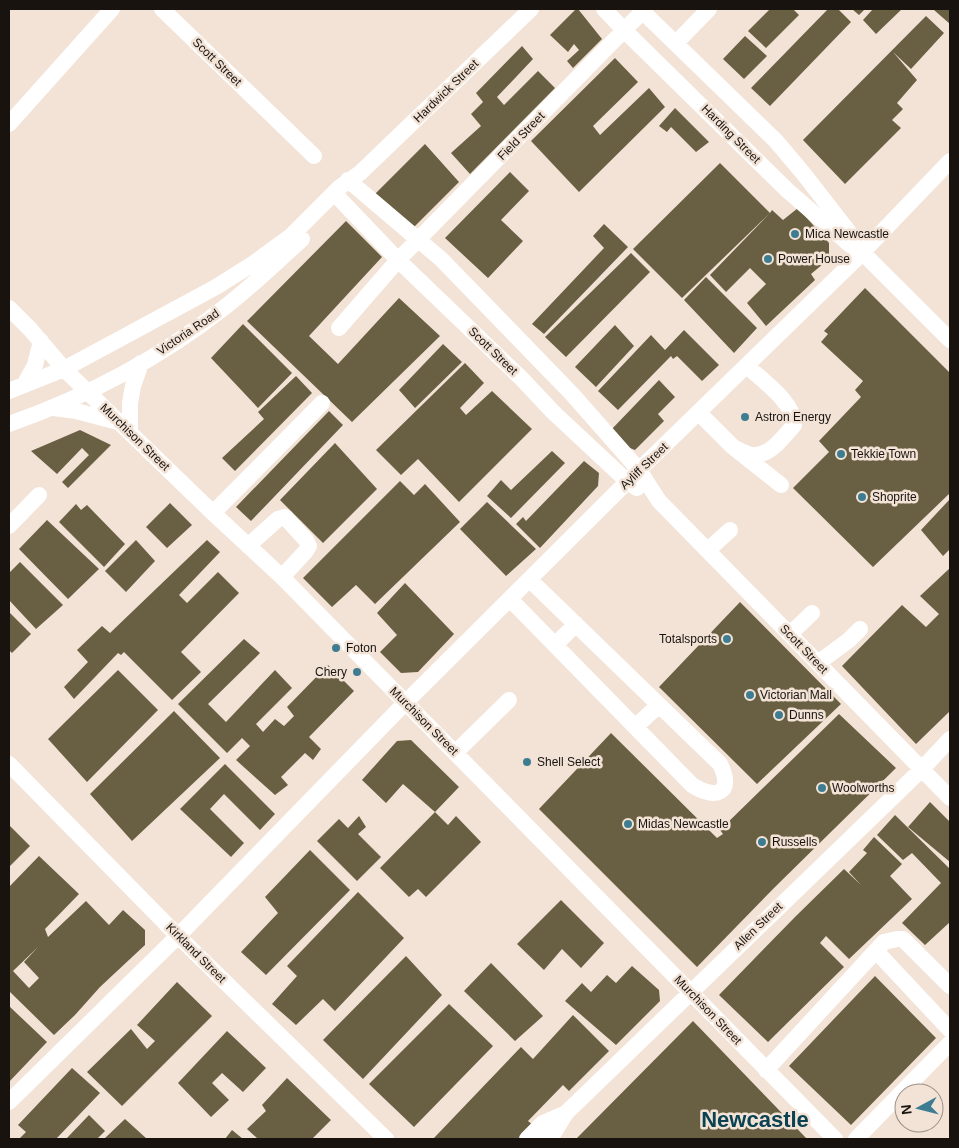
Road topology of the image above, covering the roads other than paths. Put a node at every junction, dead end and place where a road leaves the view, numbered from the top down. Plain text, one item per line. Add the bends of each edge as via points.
1 (112, 9) edge
2 (162, 9) edge
3 (531, 9) edge
4 (604, 9) edge
5 (709, 9) edge
6 (647, 11) edge
7 (624, 31) junction
8 (676, 43) junction
9 (9, 124) edge
10 (314, 156) dead end
11 (950, 161) edge
12 (803, 173) junction
13 (355, 180) junction
14 (787, 190) junction
15 (338, 198) junction
16 (419, 240) junction
17 (862, 252) junction
18 (398, 260) junction
19 (9, 308) edge
20 (339, 328) dead end
21 (950, 340) edge
22 (41, 341) junction
23 (141, 363) junction
24 (747, 366) junction
25 (64, 369) junction
26 (16, 388) edge
27 (89, 392) junction
28 (322, 403) dead end
29 (53, 408) junction
30 (699, 413) junction
31 (9, 424) edge
32 (599, 426) junction
33 (125, 427) junction
34 (584, 440) junction
35 (733, 447) junction
36 (639, 470) junction
37 (628, 482) junction
38 (780, 485) dead end
39 (39, 495) dead end
40 (659, 501) junction
41 (213, 513) junction
42 (9, 526) edge
43 (730, 530) dead end
44 (248, 546) junction
45 (708, 550) junction
46 (282, 577) junction
47 (530, 580) junction
48 (510, 600) junction
49 (812, 613) dead end
50 (576, 624) junction
51 (860, 629) dead end
52 (790, 634) junction
53 (555, 645) junction
54 (818, 663) junction
55 (509, 700) dead end
56 (406, 702) junction
57 (658, 705) junction
58 (635, 727) junction
59 (950, 739) edge
60 (455, 752) junction
61 (9, 764) edge
62 (922, 769) junction
63 (950, 798) edge
64 (178, 936) junction
65 (876, 951) junction
66 (950, 986) edge
67 (691, 991) junction
68 (950, 1030) edge
69 (950, 1043) edge
70 (766, 1070) junction
71 (9, 1102) edge
72 (566, 1113) junction
73 (386, 1139) edge
74 (527, 1139) edge
75 (548, 1139) edge
76 (835, 1139) edge
77 (856, 1139) edge

1 - 9 street
2 - 10 street, Scott Street
3 - 13 street, Hardwick Street
4 - 7 street, Harding Street
5 - 8 street
6 - 7 street, Field Street
6 - 8 street, Harding Street
7 - 14 street, Harding Street
7 - 16 street, Field Street
8 - 12 street, Harding Street via 776,141
11 - 17 street, Ayliff Street
12 - 14 street
12 - 17 street, Harding Street
13 - 15 street, Hardwick Street
13 - 16 street, Scott Street
14 - 17 street, Harding Street
15 - 18 street, Scott Street
15 - 23 street, Victoria Road via 261,277 225,307
15 - 25 street via 292,236 208,292
16 - 18 street, Field Street
16 - 32 street, Scott Street via 572,394
17 - 21 street, Harding Street
17 - 24 street, Ayliff Street
18 - 20 street, Field Street
18 - 34 street, Scott Street
19 - 22 street, Murchison Street
22 - 25 street, Murchison Street
22 - 26 street via 35,366
23 - 27 street, Victoria Road
23 - 33 street
24 - 30 street, Ayliff Street
24 - 35 street via 788,404 793,412 794,425 771,449 758,454
25 - 26 street
25 - 27 street, Murchison Street
27 - 29 street, Victoria Road
27 - 33 street, Murchison Street
28 - 41 street
29 - 31 street, Victoria Road
29 - 33 street via 76,411
30 - 35 street
30 - 36 street, Ayliff Street
32 - 34 street
32 - 36 street, Scott Street
33 - 41 street, Murchison Street
34 - 37 street, Scott Street
35 - 38 street
36 - 37 street, Ayliff Street
36 - 40 street, Scott Street
37 - 40 street, Scott Street
37 - 47 street, Ayliff Street
39 - 42 street
40 - 45 street, Scott Street
41 - 44 street, Murchison Street
43 - 45 street
44 - 46 street, Murchison Street
44 - 46 street via 278,519 285,517 309,546
45 - 52 street, Scott Street
46 - 56 street, Murchison Street
47 - 48 street, Ayliff Street
47 - 50 street
48 - 53 street
48 - 56 street, Ayliff Street
49 - 52 street
50 - 53 street
50 - 57 street
51 - 54 street
52 - 54 street, Scott Street
53 - 58 street
54 - 62 street, Scott Street
55 - 60 street
56 - 60 street, Murchison Street
56 - 64 street, Ayliff Street
57 - 58 street
57 - 58 street via 720,764 726,783 718,793 710,794 692,785
59 - 62 street, Allen Street
60 - 67 street, Murchison Street
61 - 64 street, Kirkland Street
62 - 63 street, Scott Street
62 - 67 street, Allen Street
64 - 71 street, Ayliff Street
64 - 73 street, Kirkland Street
65 - 66 street via 884,942 903,939
65 - 68 street
65 - 70 street
67 - 70 street, Murchison Street
67 - 72 street, Allen Street
69 - 77 street
70 - 76 street, Murchison Street
72 - 74 street, Allen Street via 543,1123
72 - 75 street, Allen Street

